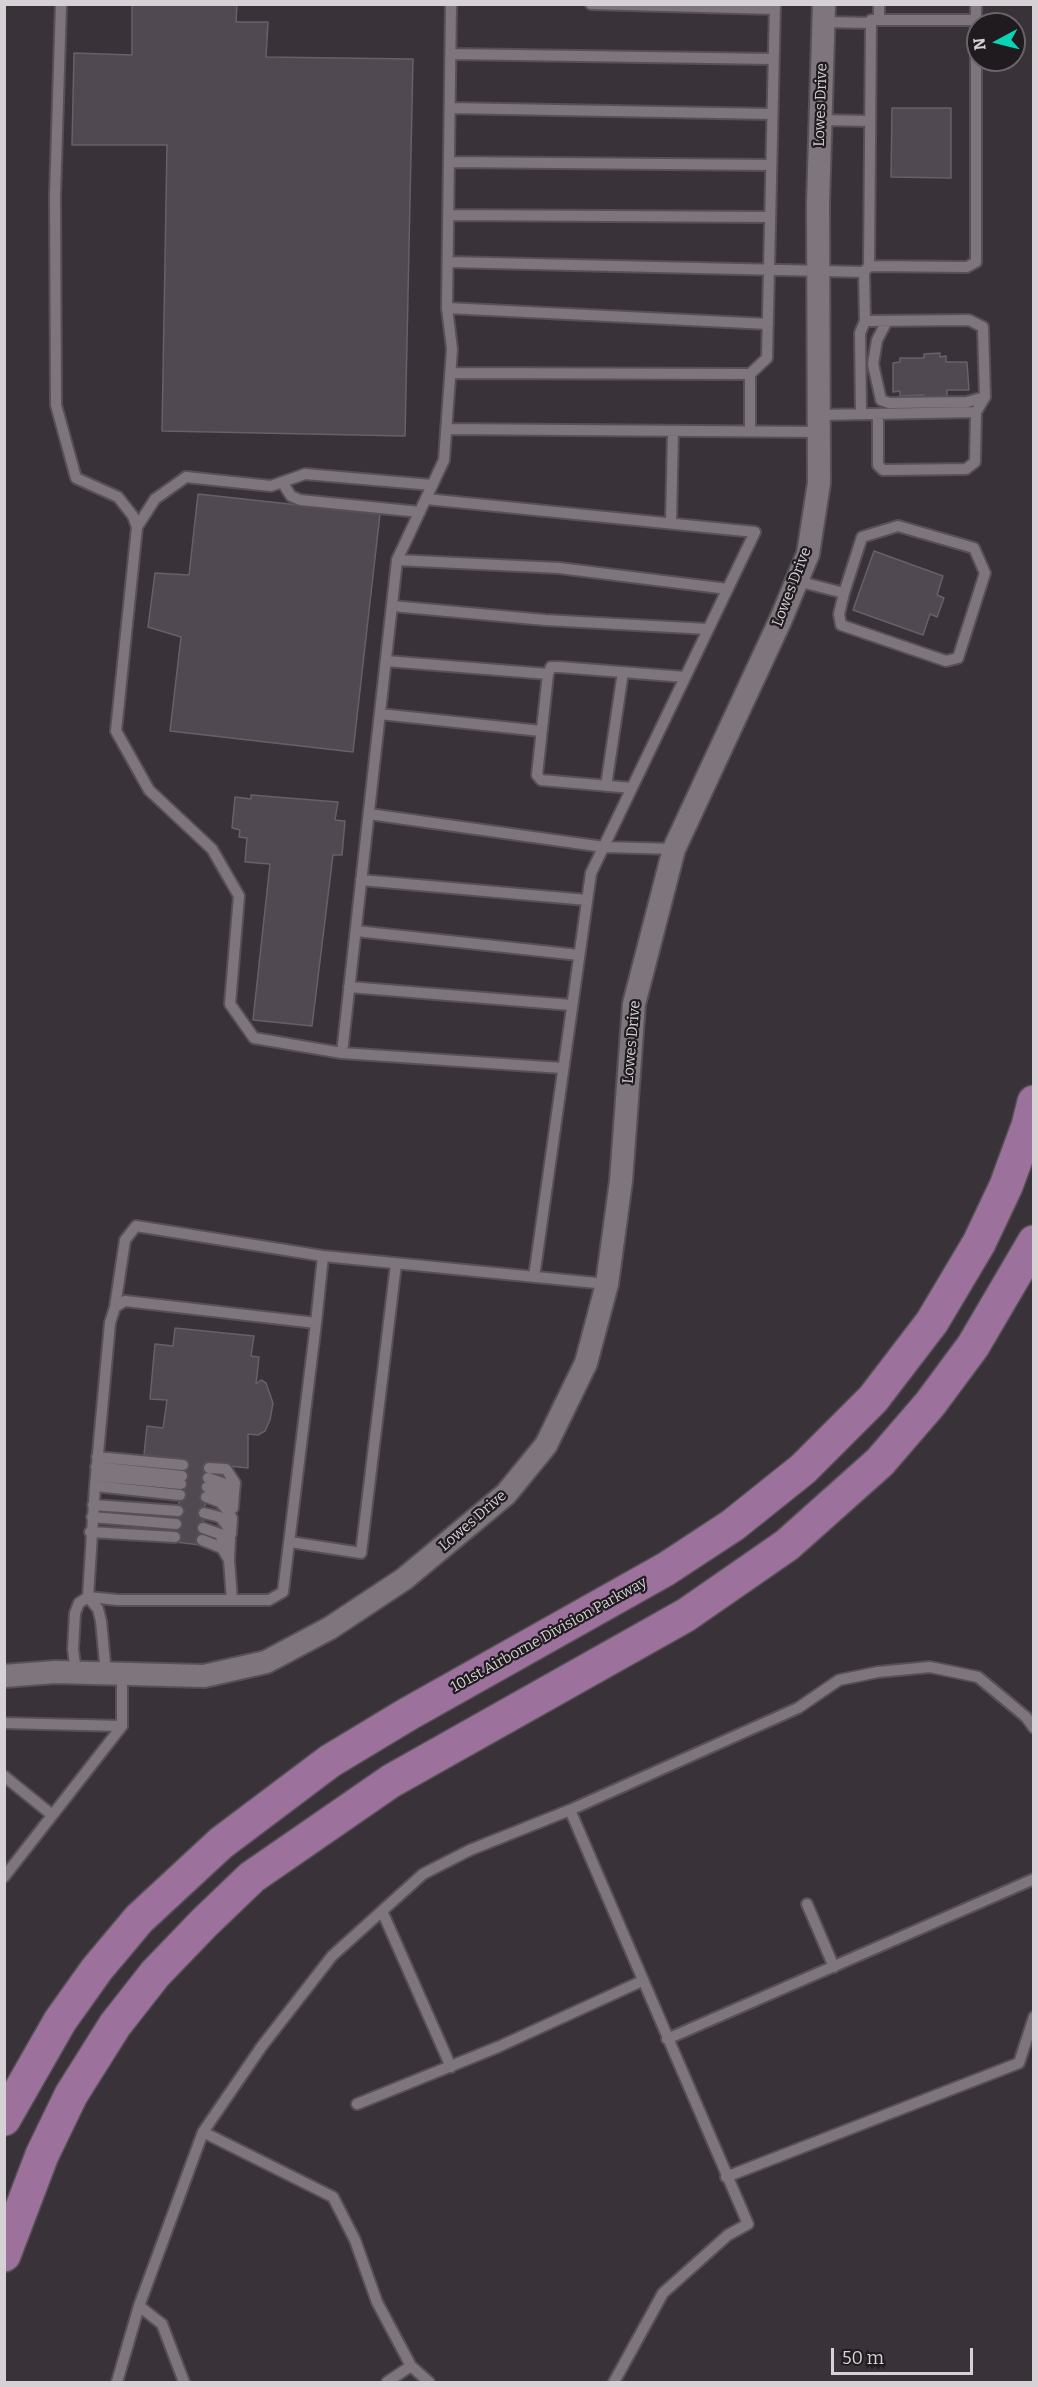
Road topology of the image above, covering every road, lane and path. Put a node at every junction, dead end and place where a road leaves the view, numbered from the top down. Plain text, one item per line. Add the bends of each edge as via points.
1 (61, 4) edge
2 (451, 4) edge
3 (591, 4) edge
4 (879, 4) edge
5 (775, 7) edge
6 (824, 13) edge
7 (966, 20) edge
8 (875, 22) junction
9 (450, 54) junction
10 (773, 59) junction
11 (976, 72) edge
12 (450, 108) junction
13 (772, 114) junction
14 (821, 120) junction
15 (870, 122) junction
16 (449, 162) junction
17 (771, 165) junction
18 (449, 215) junction
19 (770, 217) junction
20 (448, 262) junction
21 (866, 269) junction
22 (769, 270) junction
23 (818, 272) junction
24 (447, 308) junction
25 (865, 321) junction
26 (887, 321) junction
27 (768, 324) junction
28 (451, 373) junction
29 (750, 374) junction
30 (985, 397) junction
31 (976, 412) junction
32 (861, 414) junction
33 (878, 414) junction
34 (819, 424) junction
35 (447, 429) junction
36 (673, 431) junction
37 (750, 431) junction
38 (282, 482) junction
39 (432, 486) junction
40 (426, 499) junction
41 (420, 512) junction
42 (671, 523) junction
43 (137, 527) junction
44 (397, 560) junction
45 (797, 581) junction
46 (728, 589) junction
47 (844, 593) junction
48 (393, 606) junction
49 (708, 629) junction
50 (386, 661) junction
51 (622, 672) junction
52 (548, 674) junction
53 (685, 677) junction
54 (380, 714) junction
55 (541, 732) junction
56 (606, 786) junction
57 (632, 789) junction
58 (369, 814) junction
59 (604, 847) junction
60 (674, 849) junction
61 (361, 880) junction
62 (587, 900) junction
63 (356, 932) junction
64 (579, 955) junction
65 (350, 987) junction
66 (571, 1005) junction
67 (342, 1053) junction
68 (562, 1068) junction
69 (1034, 1102) edge
70 (1034, 1242) edge
71 (323, 1256) junction
72 (396, 1264) junction
73 (534, 1277) junction
74 (607, 1284) junction
75 (115, 1307) junction
76 (316, 1323) junction
77 (96, 1472) junction
78 (93, 1505) junction
79 (178, 1511) dead end
80 (204, 1513) dead end
81 (232, 1513) junction
82 (92, 1517) junction
83 (176, 1524) dead end
84 (203, 1528) dead end
85 (90, 1532) junction
86 (175, 1537) dead end
87 (202, 1540) dead end
88 (230, 1540) junction
89 (290, 1542) junction
90 (229, 1560) junction
91 (88, 1597) junction
92 (232, 1600) junction
93 (76, 1673) junction
94 (114, 1674) junction
95 (4, 1676) edge
96 (4, 1724) edge
97 (122, 1726) junction
98 (1034, 1728) edge
99 (4, 1776) edge
100 (570, 1810) junction
101 (51, 1814) junction
102 (4, 1877) edge
103 (1034, 1879) edge
104 (807, 1904) dead end
105 (382, 1911) junction
106 (834, 1967) junction
107 (642, 1981) junction
108 (1034, 2017) edge
109 (667, 2039) junction
110 (451, 2067) junction
111 (357, 2104) dead end
112 (4, 2120) edge
113 (204, 2133) junction
114 (726, 2177) junction
115 (4, 2255) edge
116 (139, 2306) junction
117 (411, 2366) junction
118 (117, 2382) edge
119 (184, 2382) edge
120 (387, 2382) edge
121 (429, 2382) edge
122 (614, 2382) edge

1 - 43 lane via 55,196 56,405 76,478 118,497
2 - 9 lane
3 - 5 lane
4 - 8 lane
5 - 10 lane
6 - 8 lane
6 - 14 street, Lowes Drive
7 - 8 lane
8 - 15 lane
9 - 10 lane
9 - 12 lane
10 - 13 lane
11 - 21 lane via 976,262 967,267
12 - 13 lane
12 - 16 lane
13 - 17 lane
14 - 15 lane
14 - 23 street, Lowes Drive
15 - 21 lane
16 - 17 lane
16 - 18 lane
17 - 19 lane
18 - 19 lane
18 - 20 lane
19 - 22 lane
20 - 22 lane
20 - 24 lane
21 - 23 lane
21 - 25 lane
22 - 23 lane
22 - 27 lane
23 - 34 street, Lowes Drive
24 - 27 lane
24 - 28 lane
25 - 26 lane
25 - 32 lane via 860,333
26 - 30 lane via 969,320 983,327
26 - 30 lane via 877,340 873,364 881,400 967,402
27 - 29 lane via 767,358
28 - 29 lane
28 - 35 lane
29 - 37 lane
30 - 31 lane
31 - 33 lane
31 - 33 lane via 975,462 966,469 883,470 878,465
32 - 33 lane
32 - 34 lane
34 - 37 lane
34 - 45 street, Lowes Drive via 819,483 808,554
35 - 36 lane
35 - 39 lane via 444,460
36 - 37 lane
36 - 42 lane
38 - 39 lane via 305,474
38 - 41 lane via 291,496 300,500
38 - 43 lane via 271,486 186,477 155,499
39 - 40 lane
40 - 41 lane
40 - 42 lane
41 - 44 lane
42 - 46 lane via 755,532
43 - 67 lane via 116,731 149,790 212,849 239,896 230,1004 254,1038
44 - 46 lane via 559,568
44 - 48 lane
45 - 47 lane
45 - 60 street, Lowes Drive
46 - 49 lane
47 - 47 lane via 838,614 841,625 946,661 958,658 985,573 974,548 898,526 862,537
48 - 49 lane
48 - 50 lane
49 - 53 lane
50 - 52 lane
50 - 54 lane
51 - 52 lane via 551,667
51 - 53 lane
51 - 56 lane
52 - 55 lane
53 - 57 lane
54 - 55 lane
54 - 58 lane
55 - 56 lane via 537,775 542,780
56 - 57 lane
57 - 59 lane
58 - 59 lane
58 - 61 lane
59 - 60 lane
59 - 62 lane via 591,873
60 - 74 street, Lowes Drive via 634,1004 621,1181
61 - 62 lane
61 - 63 lane
62 - 64 lane
63 - 64 lane
63 - 65 lane
64 - 66 lane
65 - 66 lane
65 - 67 lane
66 - 68 lane
67 - 68 lane
68 - 73 lane
69 - 112 highway, 101st Airborne Division Parkway via 1006,1186 979,1243 932,1322 873,1399 803,1469 733,1525 666,1569 330,1761 221,1843 139,1919 97,1969 60,2020
70 - 115 highway via 973,1346 930,1404 880,1462 788,1545 686,1615 391,1781 252,1877 204,1923 155,1974 115,2025 71,2095 42,2155
71 - 72 lane
71 - 75 lane via 136,1226 125,1240
71 - 76 lane
72 - 73 lane
72 - 89 lane via 361,1553
73 - 74 lane
74 - 94 street, Lowes Drive via 586,1364 546,1445 506,1494 404,1579 330,1628 266,1662 204,1676
75 - 76 lane via 125,1301
75 - 77 lane via 110,1323
76 - 89 lane
77 - 77 lane via 181,1480
77 - 78 lane
78 - 79 lane
78 - 82 lane
80 - 88 lane via 220,1517
81 - 81 lane via 220,1502 207,1482 228,1485 234,1493
81 - 88 lane
82 - 83 lane
82 - 85 lane
84 - 90 lane via 220,1534
85 - 86 lane
85 - 91 lane
87 - 90 lane via 222,1548
88 - 90 lane
89 - 92 lane via 283,1592 269,1600
90 - 92 lane
91 - 92 lane
91 - 93 lane via 79,1603 75,1613
91 - 94 lane via 98,1608
93 - 94 street, Lowes Drive
93 - 95 street, Lowes Drive
94 - 97 lane
96 - 97 lane
97 - 101 lane
98 - 100 lane via 978,1677 930,1667 878,1672 839,1680 798,1708
99 - 101 lane
100 - 105 lane via 470,1850 423,1874
100 - 107 lane
101 - 102 lane
103 - 106 lane
104 - 106 lane
105 - 110 lane
105 - 113 lane via 332,1956 262,2046
106 - 109 lane
107 - 109 lane
107 - 110 lane
108 - 114 lane via 1019,2063
109 - 114 lane
110 - 111 lane
113 - 116 lane
113 - 117 lane via 333,2197 355,2240 377,2302
114 - 122 lane via 748,2224 728,2235 663,2293
116 - 118 lane
116 - 119 lane via 162,2324
117 - 120 lane
117 - 121 lane

